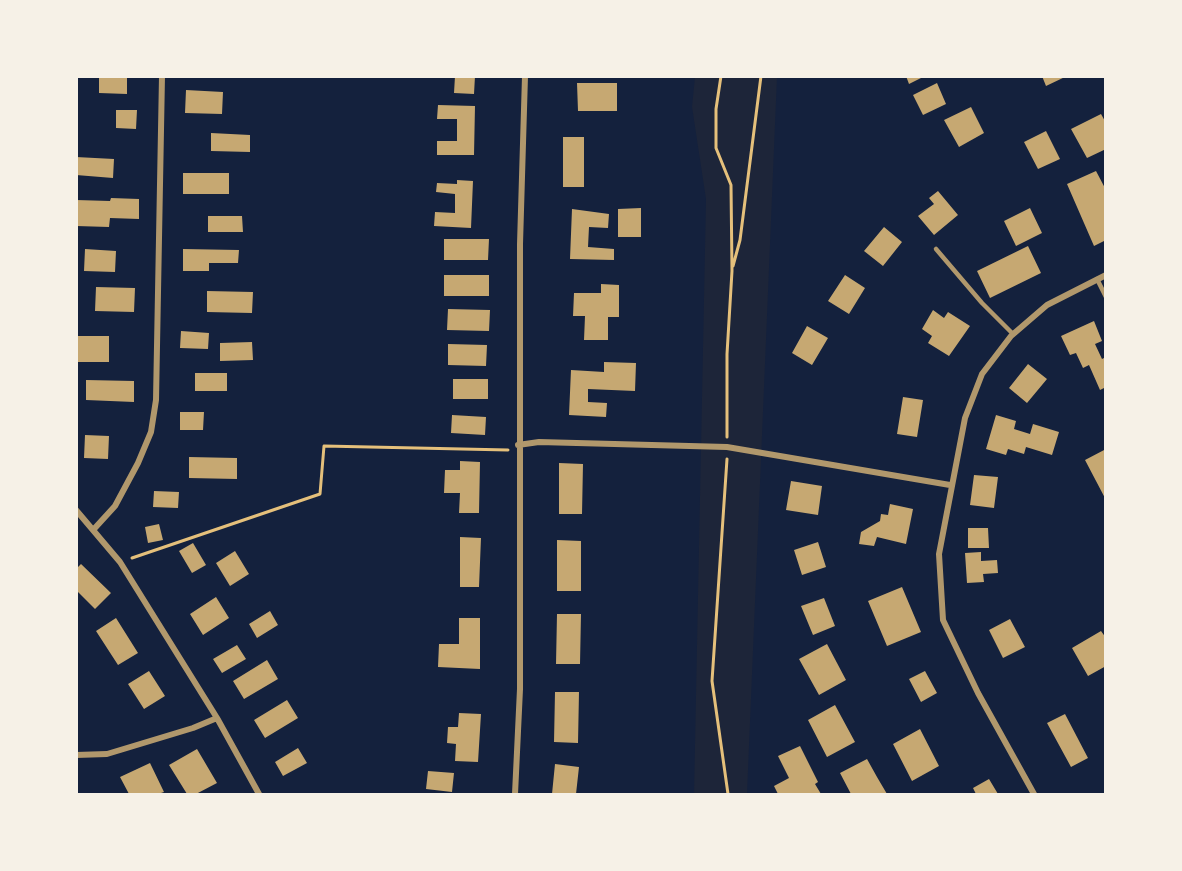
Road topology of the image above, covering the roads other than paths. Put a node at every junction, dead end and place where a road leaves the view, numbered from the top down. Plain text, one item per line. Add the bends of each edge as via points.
1 (162, 76) edge
2 (525, 76) edge
3 (936, 249) dead end
4 (1106, 275) edge
5 (1097, 279) junction
6 (1106, 297) edge
7 (1013, 334) junction
8 (519, 447) junction
9 (950, 485) junction
10 (76, 510) edge
11 (94, 529) junction
12 (217, 718) junction
13 (76, 754) edge
14 (260, 795) edge
15 (515, 795) edge
16 (1034, 795) edge

1 - 11 street via 156,400 151,432 138,463 115,506
2 - 8 street
3 - 7 lane
4 - 5 street
5 - 6 lane
5 - 7 street via 1047,305
7 - 9 street via 982,374 964,418
8 - 9 street via 559,442 727,447
8 - 15 street via 520,689
9 - 16 street via 939,554 943,620
10 - 11 street
11 - 12 street via 120,562
12 - 13 street via 107,754
12 - 14 street

